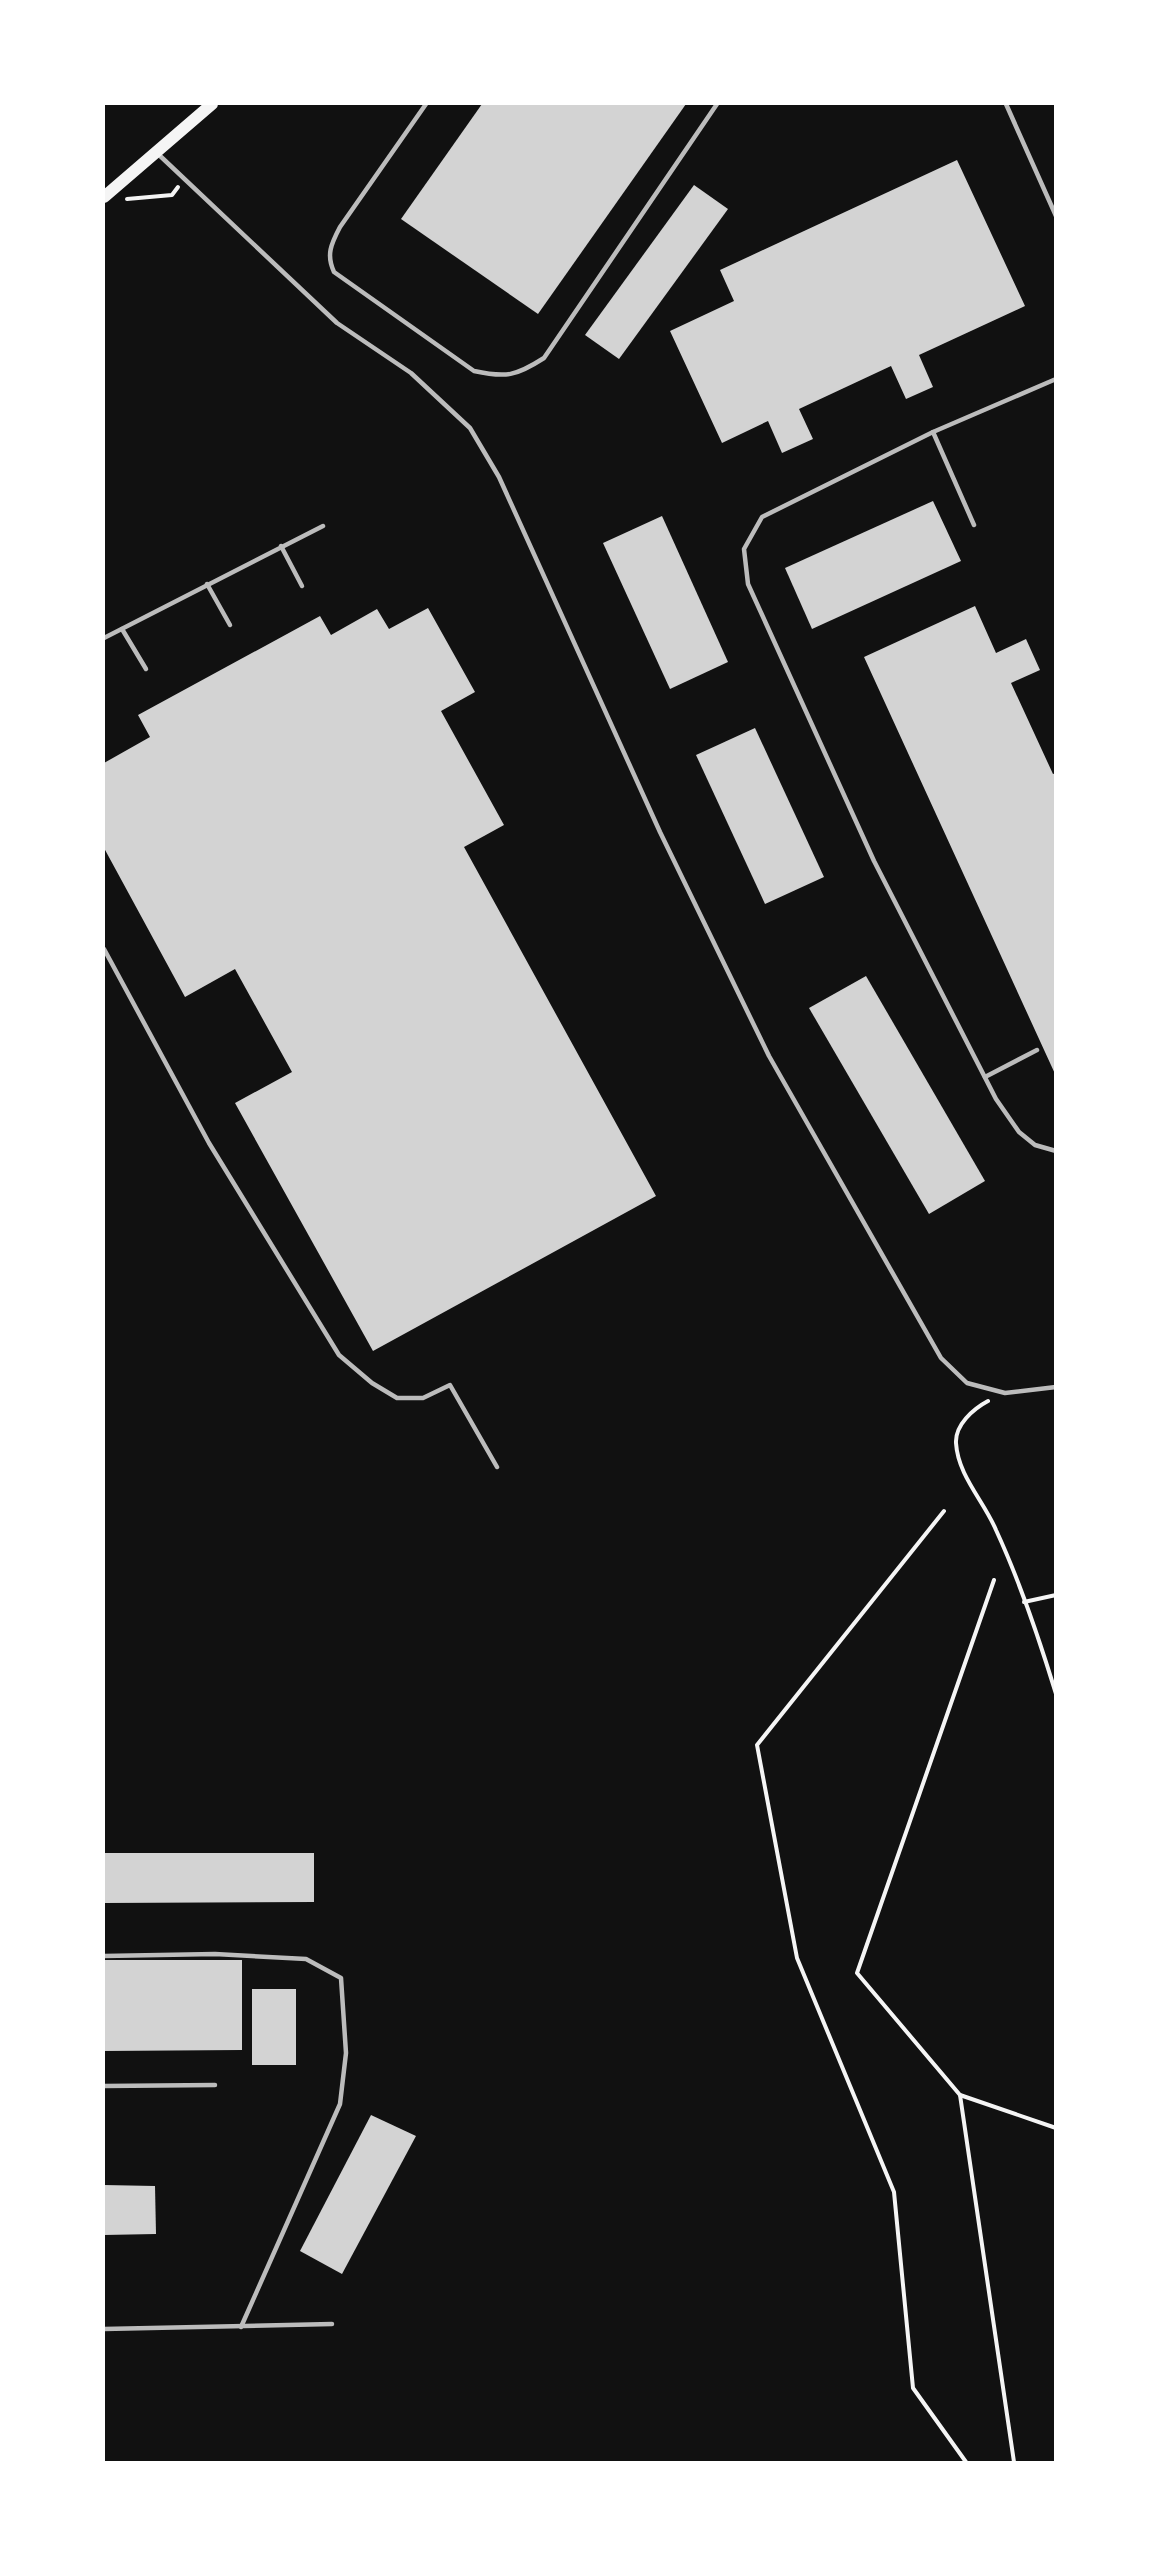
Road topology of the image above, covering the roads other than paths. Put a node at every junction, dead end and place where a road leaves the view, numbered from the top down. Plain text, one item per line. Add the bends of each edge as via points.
1 (212, 104) edge
2 (426, 104) edge
3 (717, 104) edge
4 (1006, 104) edge
5 (158, 153) junction
6 (104, 197) edge
7 (1056, 216) edge
8 (1056, 379) edge
9 (933, 432) junction
10 (974, 525) dead end
11 (323, 526) dead end
12 (281, 546) junction
13 (207, 584) junction
14 (302, 586) dead end
15 (230, 625) dead end
16 (122, 629) junction
17 (104, 638) edge
18 (146, 669) dead end
19 (104, 949) edge
20 (1037, 1050) dead end
21 (985, 1077) junction
22 (1056, 1151) edge
23 (1056, 1387) edge
24 (497, 1467) dead end
25 (104, 1956) edge
26 (215, 2085) dead end
27 (104, 2086) edge
28 (332, 2324) dead end
29 (241, 2327) junction
30 (104, 2329) edge

1 - 5 main road
2 - 3 lane via 340,227 328,260 334,273 474,371 512,375 544,358
4 - 7 lane
5 - 6 main road
5 - 23 lane via 337,322 411,373 470,428 499,477 660,832 769,1056 941,1358 967,1383 1005,1392
8 - 9 lane
9 - 10 lane
9 - 21 lane via 762,518 744,549 748,584 874,861
11 - 12 lane
12 - 13 lane
12 - 14 lane
13 - 15 lane
13 - 16 lane
16 - 17 lane
16 - 18 lane
19 - 24 lane via 208,1143 339,1355 397,1398 423,1398 450,1385
20 - 21 lane
21 - 22 lane via 1019,1132 1035,1145
25 - 29 lane via 215,1954 306,1959 341,1978 346,2053 340,2104
26 - 27 lane
28 - 29 lane
29 - 30 lane

